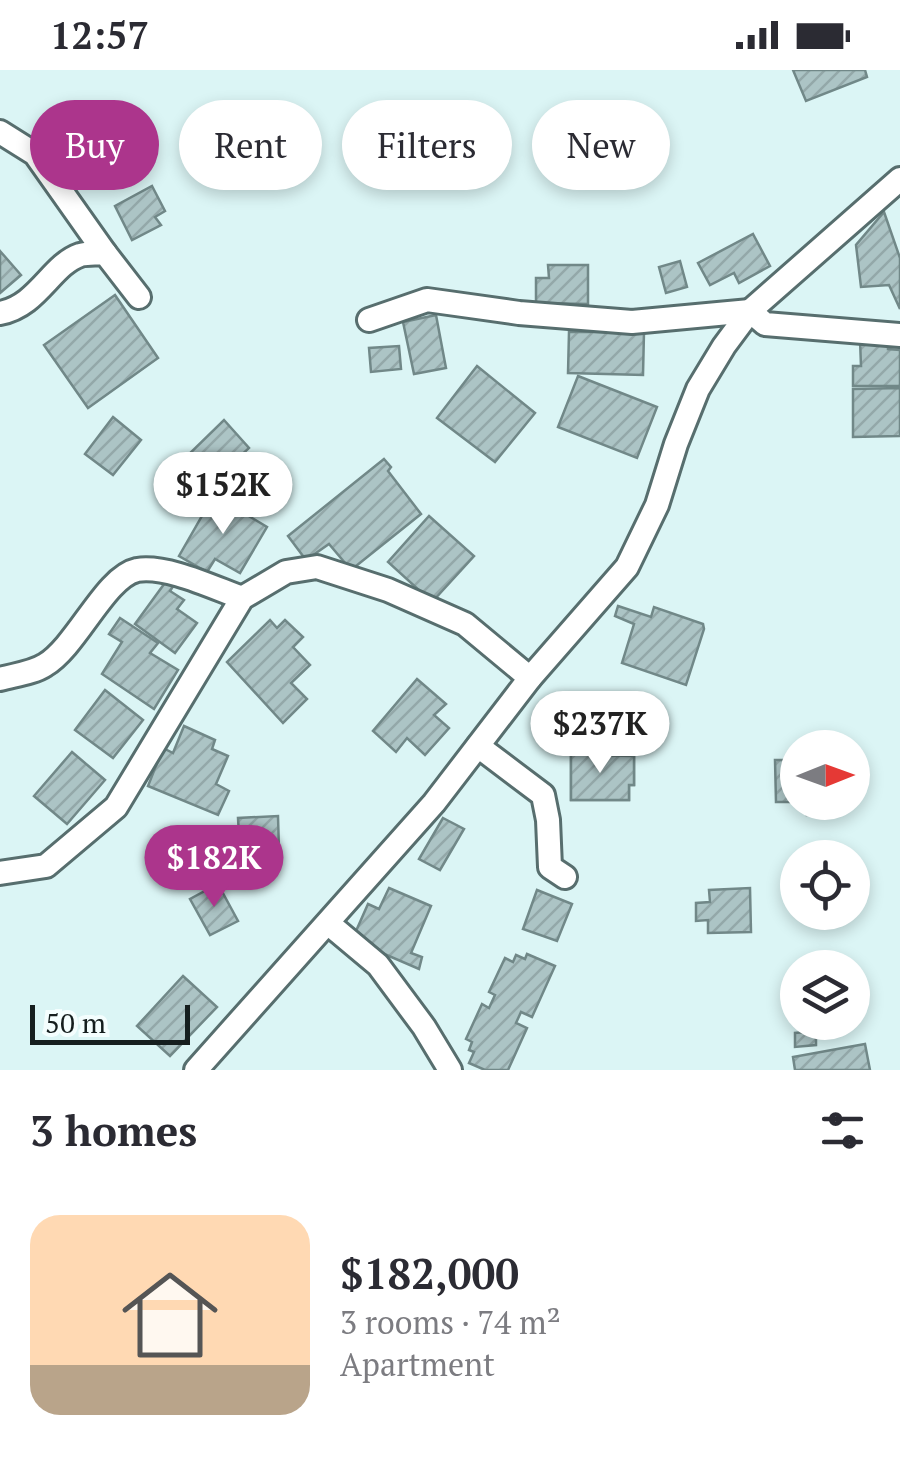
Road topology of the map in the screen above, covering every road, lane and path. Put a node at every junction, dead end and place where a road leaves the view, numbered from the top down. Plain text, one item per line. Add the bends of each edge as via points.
1 (0, 132) edge
2 (900, 179) edge
3 (105, 253) junction
4 (139, 297) dead end
5 (750, 311) junction
6 (0, 314) edge
7 (369, 320) dead end
8 (900, 335) edge
9 (242, 598) junction
10 (530, 678) junction
11 (0, 679) edge
12 (478, 746) junction
13 (0, 873) edge
14 (565, 877) dead end
15 (328, 924) junction
16 (196, 1070) edge
17 (450, 1070) edge

1 - 3 street via 35,154
2 - 5 street
3 - 4 street
3 - 6 street via 68,262 32,297
5 - 7 street via 632,322 427,300
5 - 8 street via 766,324
5 - 10 street via 698,389 627,567
9 - 10 street via 286,572 317,567 465,624
9 - 11 street via 172,572 134,570 109,589 44,667
9 - 13 street via 116,808 46,866
10 - 12 street
12 - 14 street via 544,795 550,867
12 - 15 street
15 - 16 street
15 - 17 street via 378,965

